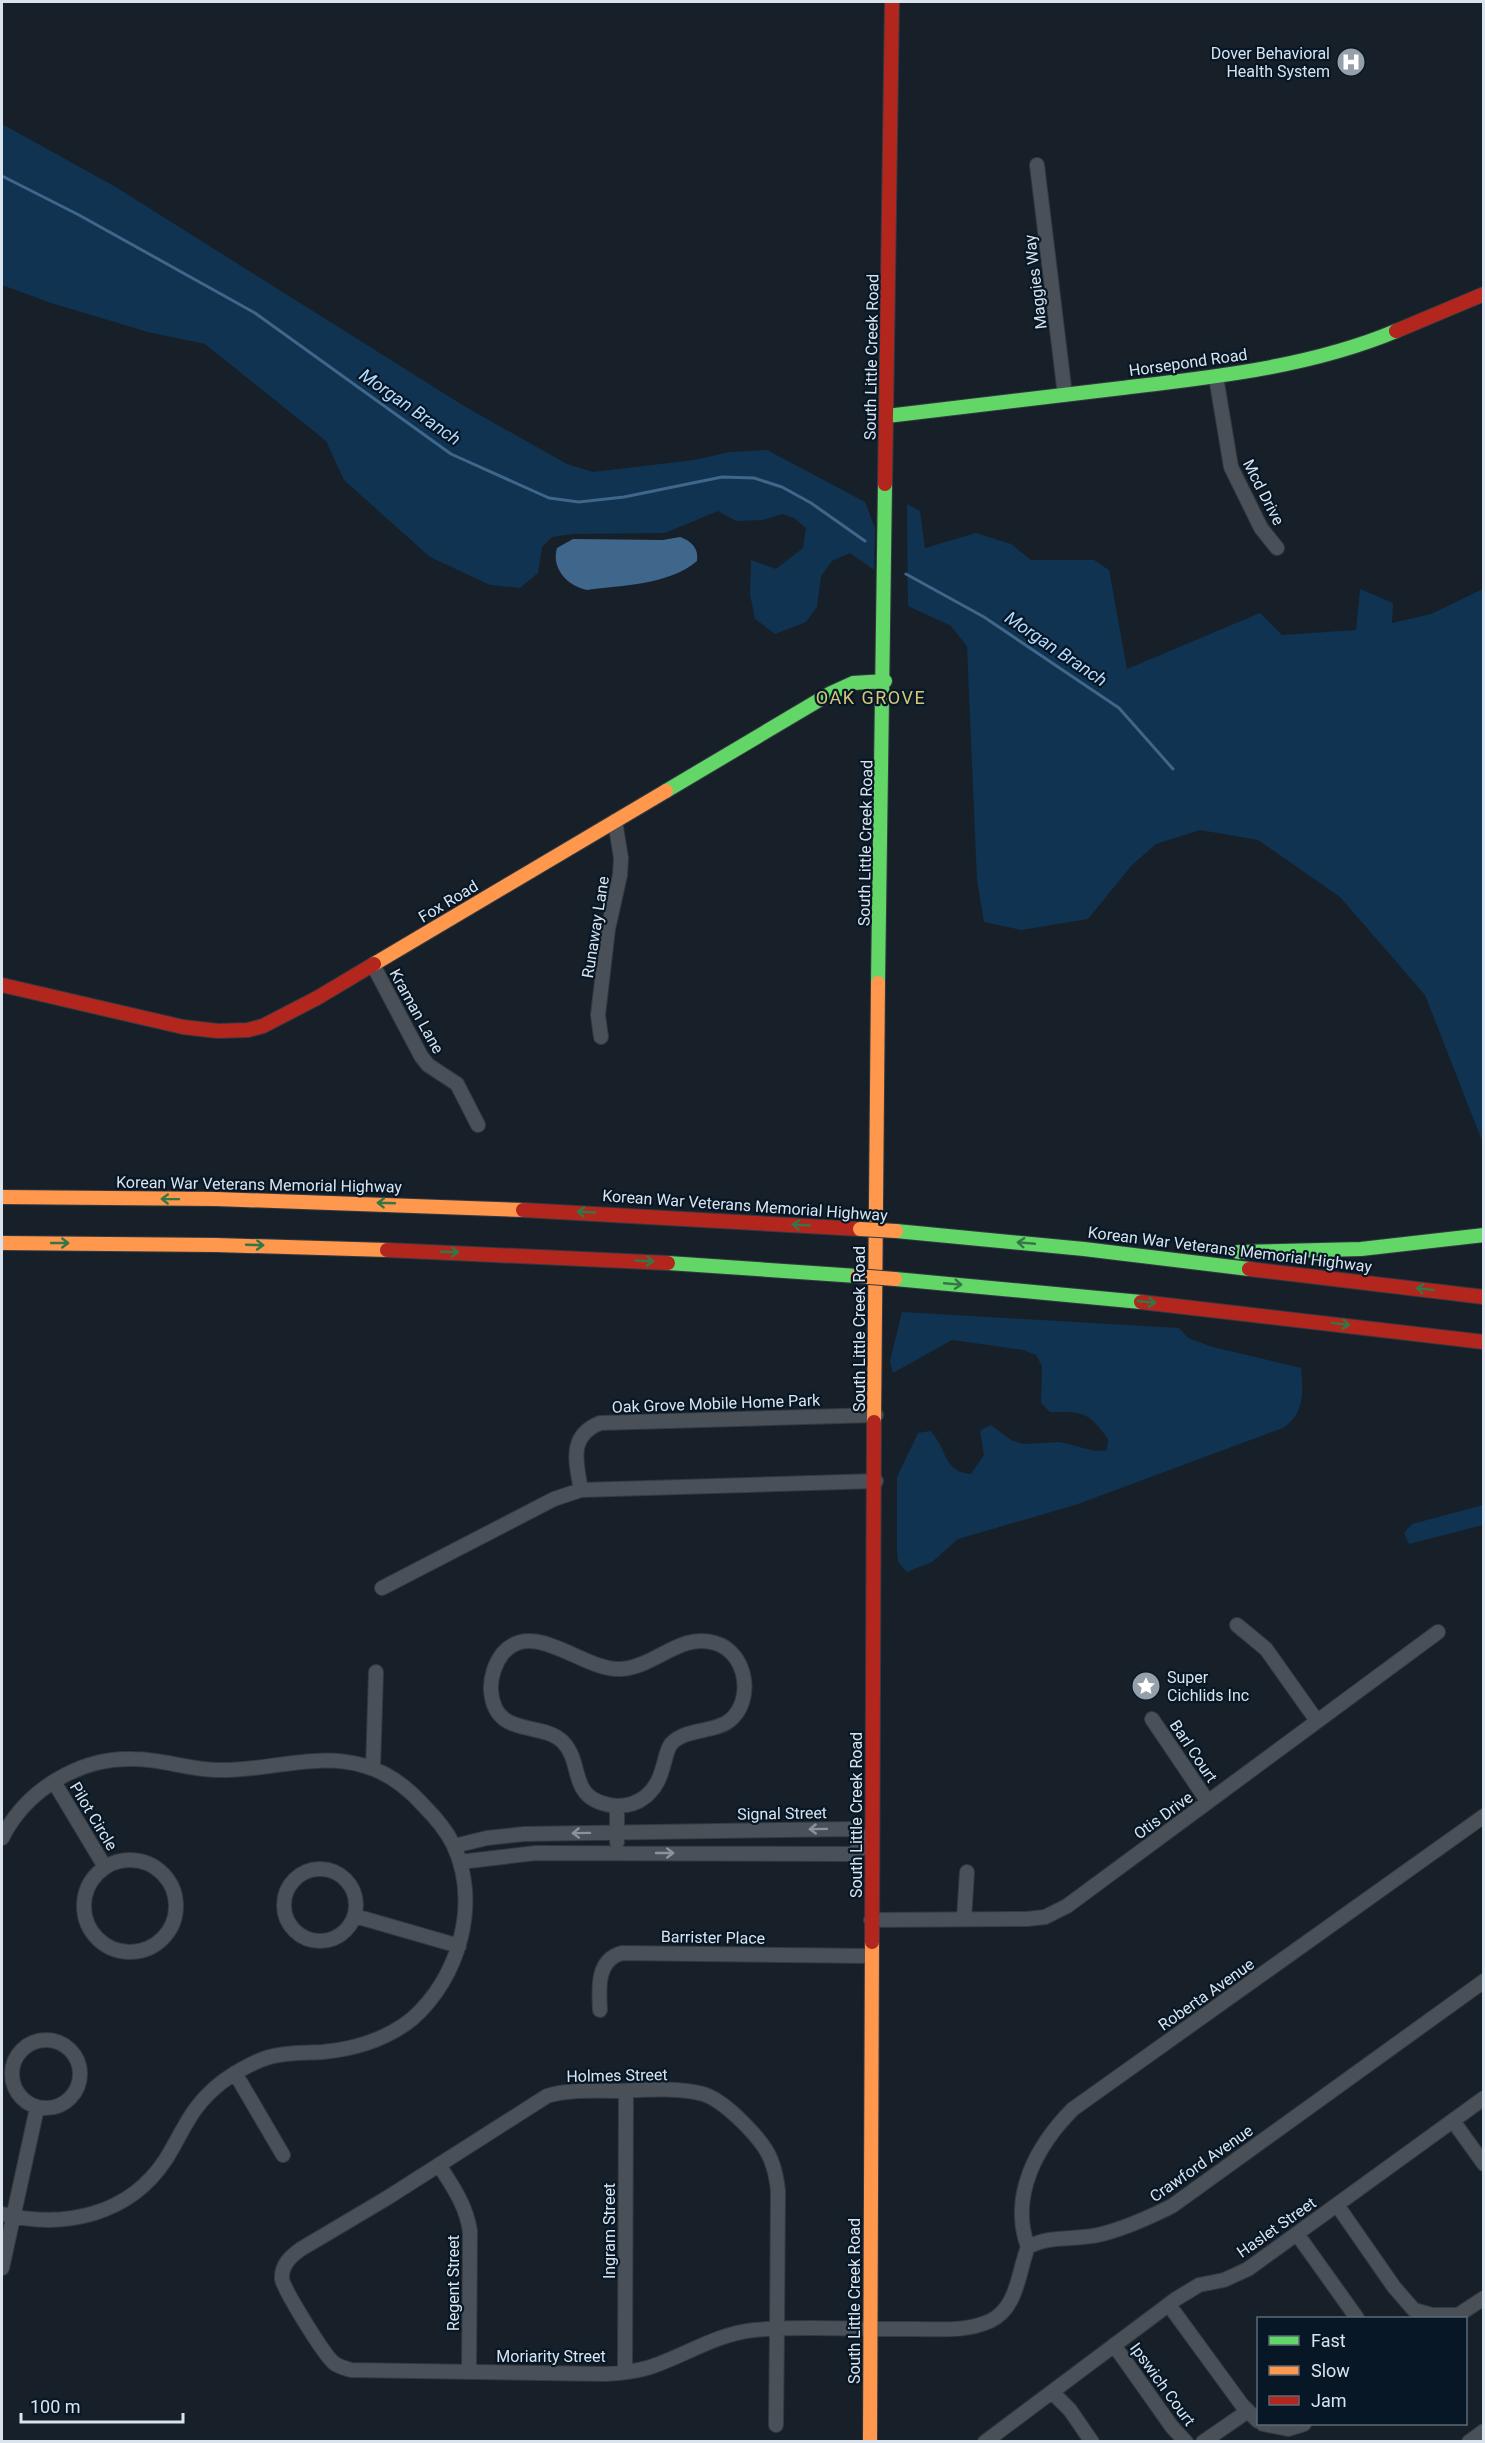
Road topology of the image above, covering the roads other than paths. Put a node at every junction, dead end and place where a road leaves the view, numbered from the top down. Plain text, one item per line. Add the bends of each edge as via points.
1 (892, 2) edge
2 (1037, 165) dead end
3 (1484, 294) edge
4 (1216, 377) junction
5 (1065, 395) junction
6 (886, 416) junction
7 (1277, 548) dead end
8 (885, 681) junction
9 (615, 821) junction
10 (373, 965) junction
11 (2, 984) edge
12 (601, 1037) dead end
13 (478, 1125) dead end
14 (2, 1197) edge
15 (1484, 1235) edge
16 (2, 1243) edge
17 (1084, 1249) junction
18 (1484, 1297) edge
19 (1484, 1342) edge
20 (876, 1415) junction
21 (876, 1481) junction
22 (581, 1490) junction
23 (382, 1588) dead end
24 (1237, 1625) dead end
25 (1438, 1632) dead end
26 (376, 1672) dead end
27 (1152, 1719) dead end
28 (1317, 1721) junction
29 (373, 1769) junction
30 (54, 1782) junction
31 (1208, 1802) junction
32 (617, 1806) junction
33 (1484, 1816) edge
34 (616, 1833) junction
35 (2, 1838) edge
36 (872, 1843) junction
37 (454, 1846) junction
38 (617, 1853) junction
39 (460, 1862) junction
40 (105, 1867) junction
41 (967, 1872) dead end
42 (355, 1916) junction
43 (964, 1919) junction
44 (872, 1920) junction
45 (459, 1946) junction
46 (871, 1956) junction
47 (1484, 1981) edge
48 (600, 2010) dead end
49 (235, 2073) junction
50 (626, 2091) junction
51 (1484, 2098) edge
52 (37, 2108) junction
53 (1453, 2121) junction
54 (283, 2155) dead end
55 (1484, 2164) edge
56 (439, 2165) junction
57 (1337, 2205) junction
58 (8, 2215) edge
59 (1297, 2234) junction
60 (1028, 2247) junction
61 (2, 2268) edge
62 (283, 2270) joint
63 (1484, 2298) edge
64 (1169, 2305) junction
65 (1356, 2317) edge
66 (777, 2329) junction
67 (870, 2330) junction
68 (1114, 2346) junction
69 (469, 2372) junction
70 (625, 2372) junction
71 (1052, 2392) junction
72 (1248, 2411) junction
73 (1257, 2420) edge
74 (1268, 2425) edge
75 (1301, 2425) edge
76 (776, 2426) dead end
77 (1484, 2431) edge
78 (870, 2442) edge
79 (985, 2442) edge
80 (1092, 2442) edge
81 (1186, 2442) edge
82 (1203, 2442) edge
83 (1469, 2442) edge

1 - 6 main road, South Little Creek Road
2 - 5 street, Maggies Way
3 - 4 main road, Horsepond Road via 1369,342 1313,358
4 - 5 main road, Horsepond Road
4 - 7 street, Mcd Drive via 1231,467 1261,528
5 - 6 main road, Horsepond Road
6 - 8 main road, South Little Creek Road
8 - 9 main road, Fox Road via 853,684 831,693
8 - 20 main road, South Little Creek Road via 875,1223
9 - 10 main road, Fox Road
9 - 12 street, Runaway Lane via 621,849 620,875 608,929 598,1015
10 - 11 main road, Fox Road via 279,1019 233,1031 183,1027
10 - 13 street, Kraman Lane via 421,1056 457,1084
17 -> 14 main road, Korean War Veterans Memorial Highway, bridge via 896,1231 489,1207
15 - 17 main road via 1311,1253
16 -> 19 main road, bridge via 225,1244 705,1264 1222,1310
18 -> 17 main road, Korean War Veterans Memorial Highway
20 - 21 main road, South Little Creek Road
20 - 22 street, Oak Grove Mobile Home Park via 600,1423 584,1431 578,1442 576,1466
21 - 22 street
21 - 36 main road, South Little Creek Road
22 - 23 street via 554,1499
24 - 28 street via 1266,1649
25 - 28 street, Otis Drive
26 - 29 street
27 - 31 street, Barl Court
28 - 31 street, Otis Drive
29 - 30 street via 312,1760 220,1770 120,1759 93,1763
29 - 37 street via 416,1797
30 - 35 street via 23,1807
30 - 40 street, Pilot Circle
31 - 43 street, Otis Drive via 1067,1906 1045,1917
32 - 32 street via 631,1805 648,1796 673,1743 688,1734 715,1729 736,1714 744,1696 744,1674 726,1648 695,1641 641,1666 620,1669 599,1667 536,1641 517,1644 502,1654 490,1688 501,1715 516,1726 560,1740 586,1793 600,1803
32 - 34 street
33 - 60 street, Roberta Avenue via 1072,2109 1052,2130 1031,2168 1021,2216
36 -> 34 street, Signal Street via 852,1828
34 -> 37 street, Signal Street via 506,1835
34 - 38 street
38 -> 36 street via 851,1854
36 - 44 main road, South Little Creek Road
37 - 39 street
38 - 39 street via 536,1853
39 - 45 street via 465,1894
40 - 40 street, Pilot Circle via 93,1878 85,1899 87,1922 95,1936 121,1952 136,1952 163,1939 176,1912 170,1882 148,1863 118,1861
41 - 43 street
42 - 42 street via 354,1892 347,1881 327,1869 303,1873 286,1890 284,1914 297,1933 307,1939 318,1942 341,1935
42 - 45 street
43 - 44 street, Otis Drive
44 - 46 main road, South Little Creek Road
45 - 49 street via 433,1996 412,2018 388,2034 346,2049 270,2057
46 - 48 street, Barrister Place via 621,1953 602,1968
46 - 67 main road, South Little Creek Road
47 - 60 street, Crawford Avenue via 1172,2206 1102,2234 1041,2240
49 - 54 street
49 - 58 street via 199,2103 164,2162 128,2197 91,2214 65,2220 42,2221
50 - 56 street, Holmes Street via 567,2091 547,2096
50 - 66 street, Holmes Street via 677,2091 710,2097 751,2132 771,2158 778,2191
50 - 70 street, Ingram Street
51 - 53 street, Haslet Street
52 - 52 street via 60,2106 76,2091 80,2080 76,2058 69,2049 49,2040 27,2045 13,2063 11,2074 18,2096
52 - 58 street
53 - 55 street
53 - 57 street, Haslet Street
56 - 62 street, Holmes Street via 301,2249 291,2256
56 - 69 street, Regent Street via 468,2217
57 - 59 street, Haslet Street
57 - 63 street via 1414,2310 1458,2315
58 - 61 street
59 - 64 street, Haslet Street via 1248,2269 1224,2280 1199,2285
59 - 65 street
60 - 67 street via 1013,2298 991,2321 968,2329
62 - 69 street, Moriarity Street via 284,2287 327,2355 342,2368
64 - 68 street, Haslet Street
64 - 72 street
66 - 67 street, Moriarity Street
66 - 70 street, Moriarity Street via 733,2333 646,2368
66 - 76 street, Holmes Street
67 - 78 main road, South Little Creek Road
68 - 71 street, Haslet Street
68 - 81 street, Ipswich Court
69 - 70 street, Moriarity Street
71 - 79 street, Haslet Street
71 - 80 street
72 - 73 street
72 - 82 street, Ipswich Court
74 - 75 street via 1288,2429
77 - 83 street

